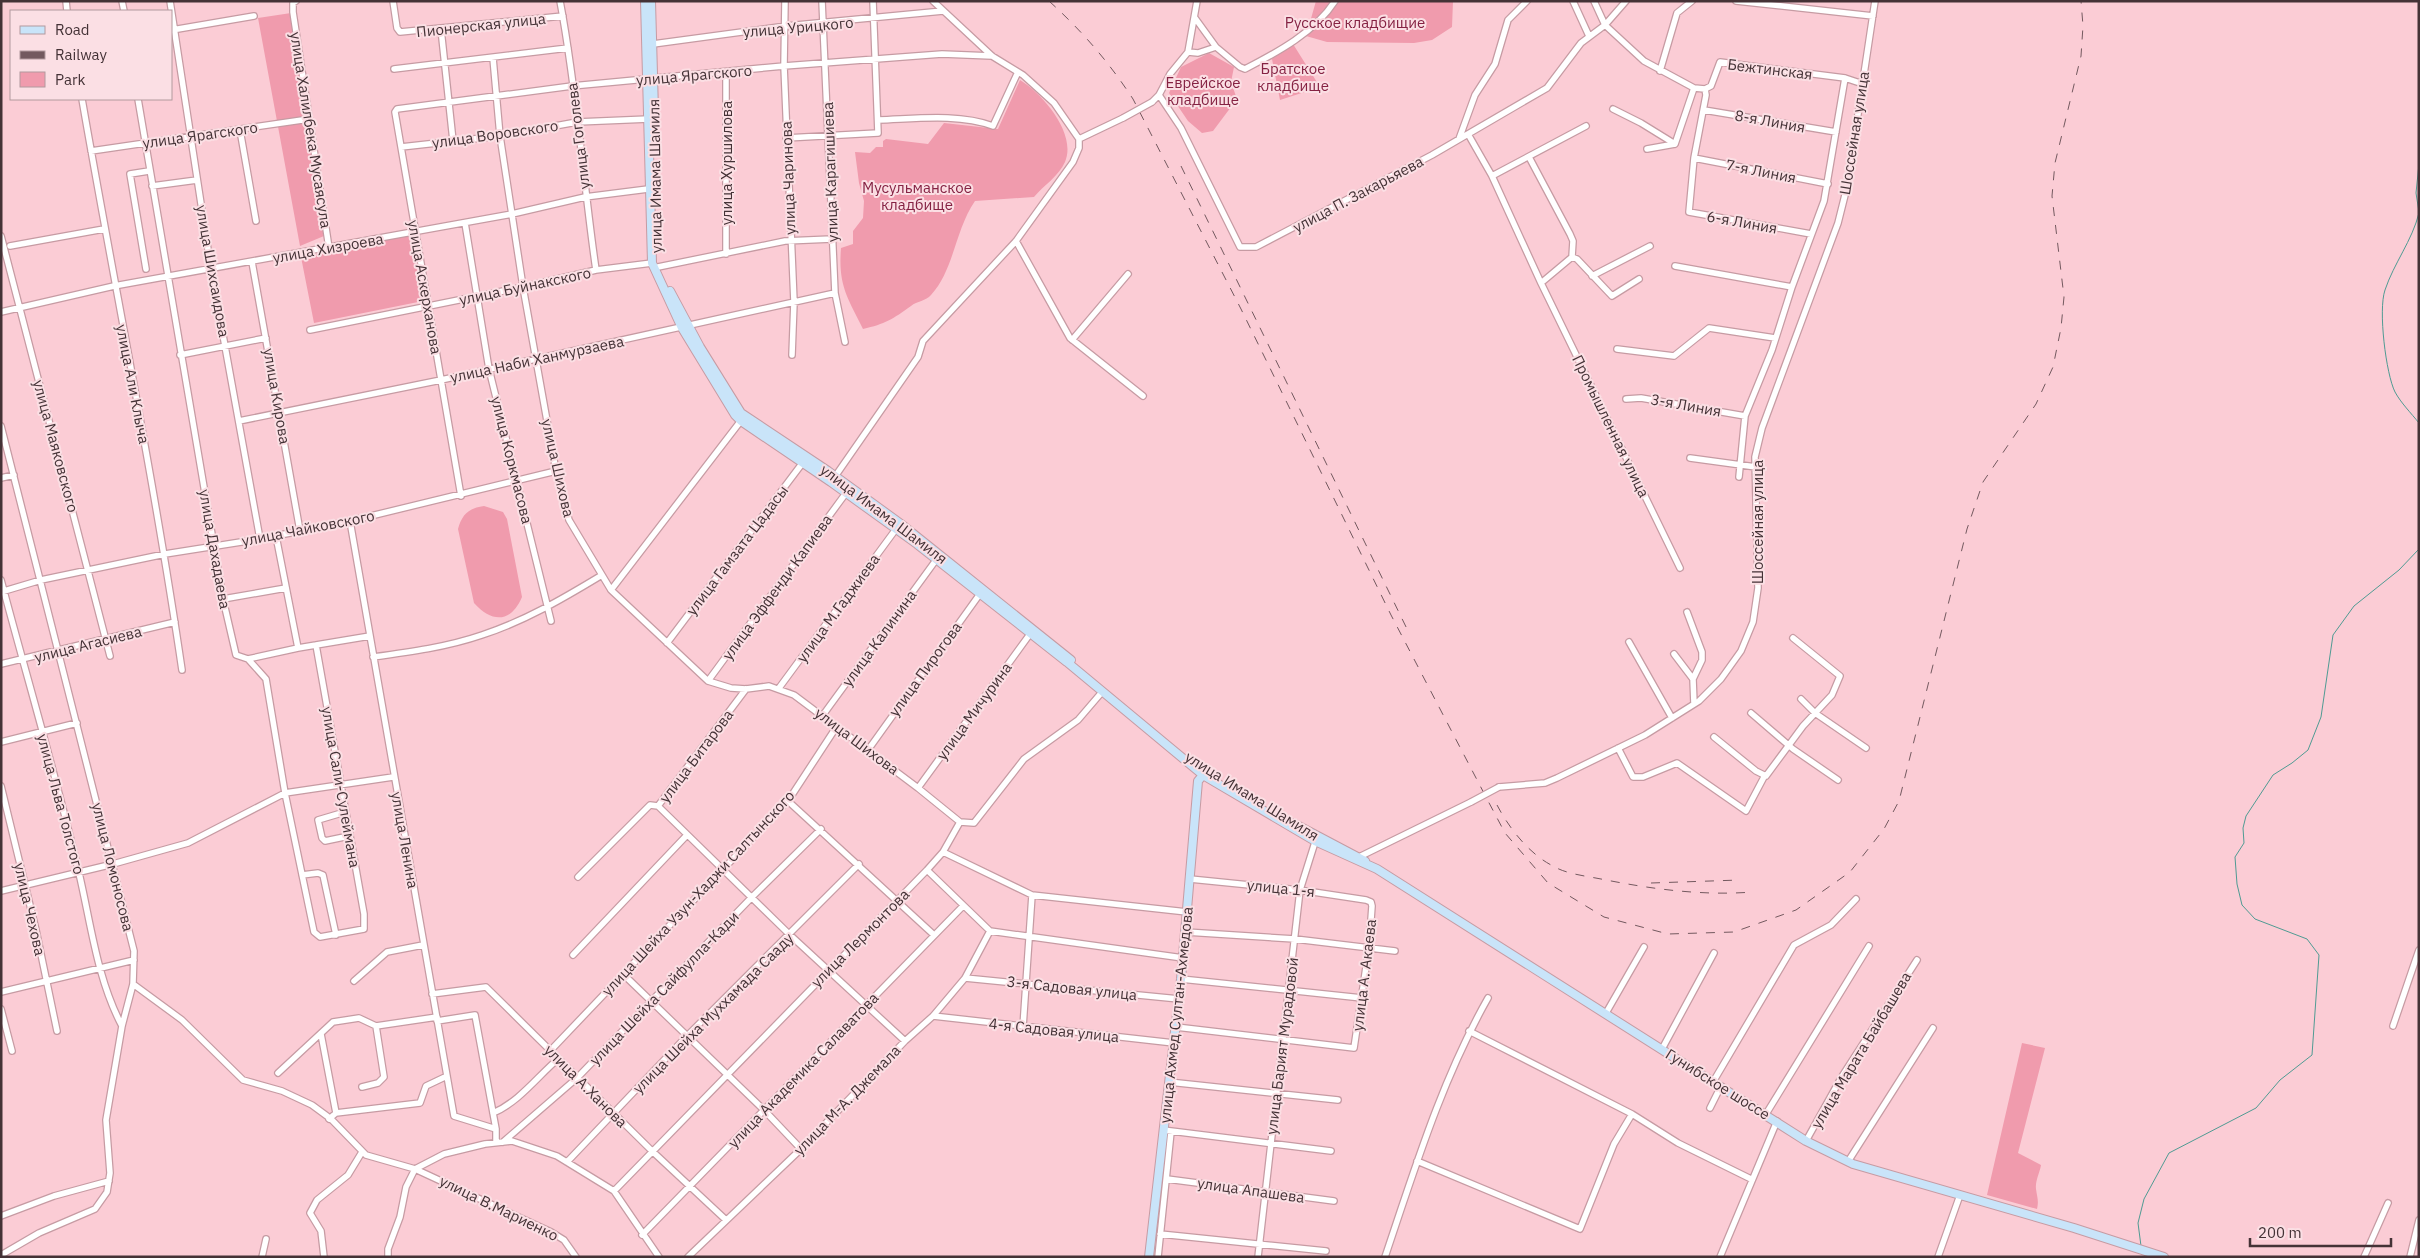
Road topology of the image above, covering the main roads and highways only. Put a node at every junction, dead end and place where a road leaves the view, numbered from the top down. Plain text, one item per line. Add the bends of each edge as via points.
1 (645, 1) edge
2 (651, 1) edge
3 (651, 79) junction
4 (653, 188) junction
5 (743, 418) junction
6 (833, 479) junction
7 (981, 591) junction
8 (1203, 775) junction
9 (1316, 839) junction
10 (1358, 859) joint
11 (1149, 1257) edge
12 (2164, 1257) edge

1 - 3 main road, улица Имама Шамиля
2 - 3 main road, улица Имама Шамиля
3 - 4 main road, улица Имама Шамиля
3 - 4 main road, улица Имама Шамиля via 649,119
4 - 5 main road, улица Имама Шамиля via 655,265 734,415
5 - 6 main road, улица Имама Шамиля
5 - 6 main road, улица Имама Шамиля via 807,457
6 - 7 main road, улица Имама Шамиля
6 - 7 main road, улица Имама Шамиля via 846,493
7 - 8 main road, улица Имама Шамиля
7 - 9 main road, улица Имама Шамиля via 1200,767
8 - 9 main road, улица Имама Шамиля
8 - 11 main road, улица Ахмед Султан-Ахмедова via 1198,781 1167,1131
9 - 10 main road, улица Имама Шамиля
10 - 12 main road, Гунибское шоссе via 1824,1151

